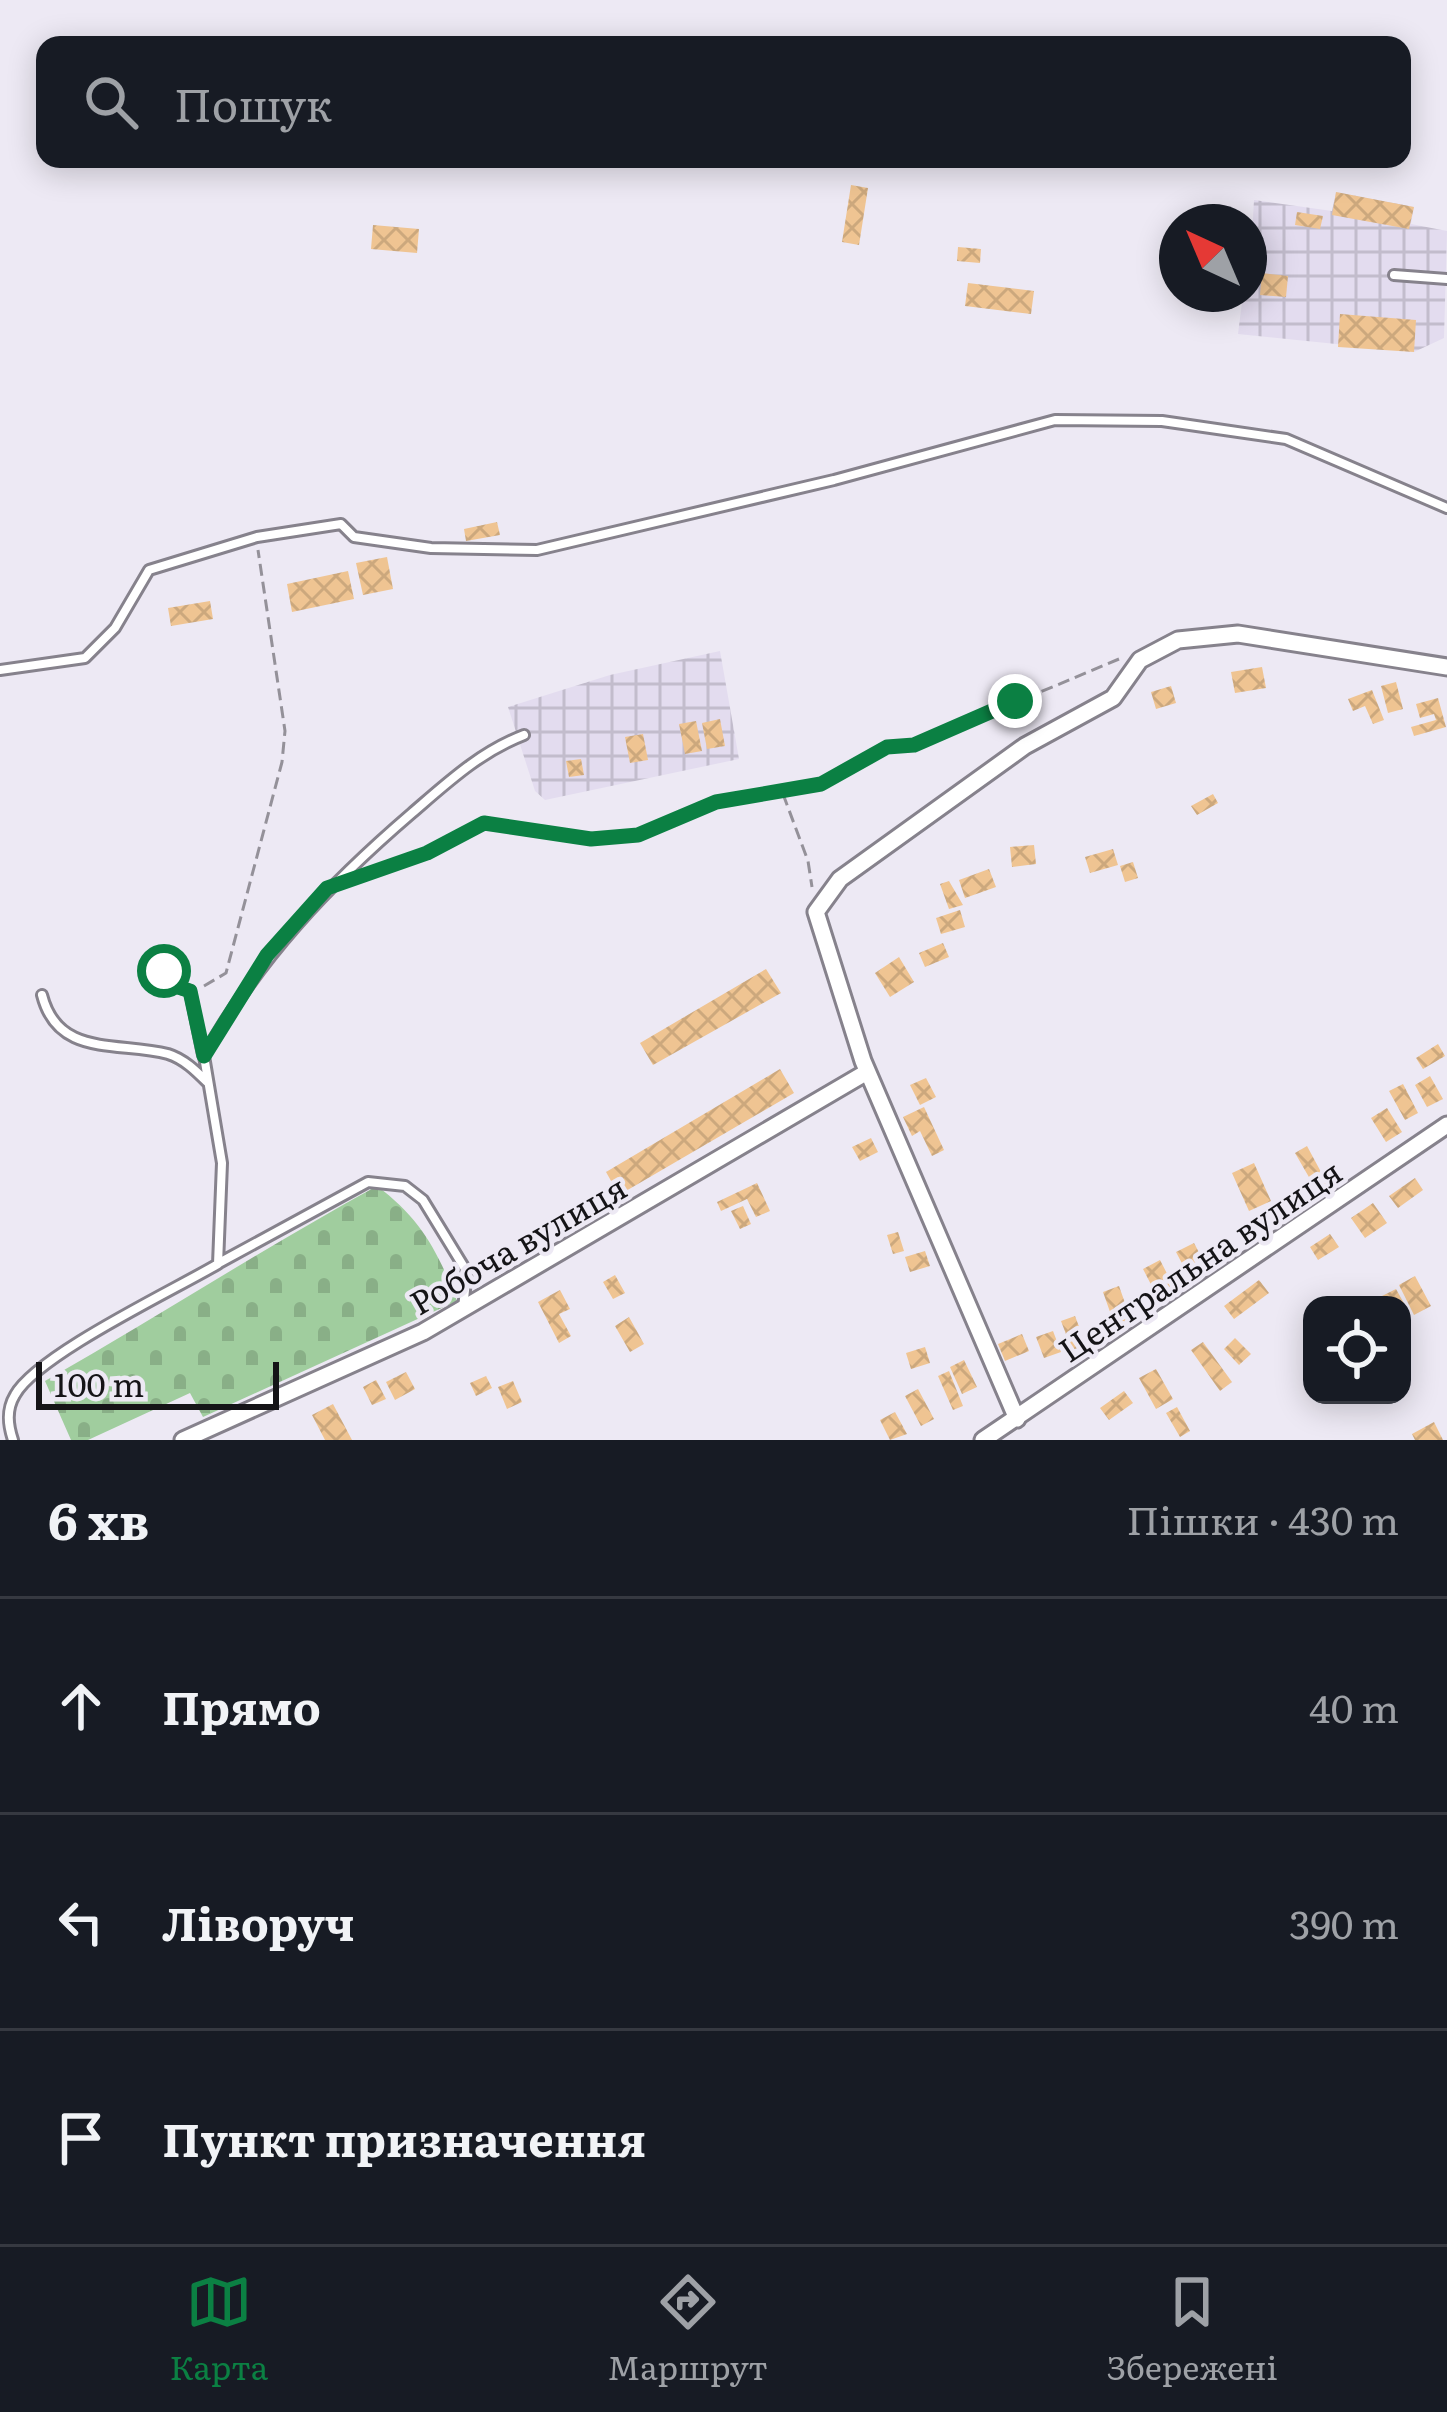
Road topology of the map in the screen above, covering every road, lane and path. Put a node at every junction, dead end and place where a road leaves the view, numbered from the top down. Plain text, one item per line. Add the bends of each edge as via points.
1 (1394, 275) dead end
2 (1447, 279) edge
3 (1447, 508) edge
4 (256, 537) junction
5 (1137, 653) dead end
6 (1447, 667) edge
7 (0, 670) edge
8 (524, 735) dead end
9 (782, 793) junction
10 (327, 888) junction
11 (816, 912) junction
12 (164, 971) dead end
13 (190, 991) junction
14 (42, 995) dead end
15 (204, 1056) junction
16 (867, 1072) junction
17 (208, 1083) junction
18 (1447, 1125) edge
19 (218, 1264) junction
20 (463, 1310) junction
21 (1017, 1419) junction
22 (13, 1440) edge
23 (183, 1440) edge
24 (983, 1440) edge

1 - 2 lane
3 - 4 lane via 1286,439 1162,421 1055,420 537,550 412,545 354,537 340,524
4 - 7 lane via 149,570 115,628 86,658
4 - 13 path via 285,731 282,762 226,973
5 - 9 path
6 - 11 street via 1238,634 1178,640 1140,660 1113,698 1025,746 840,879
8 - 10 lane via 490,748
9 - 10 path via 716,802 616,840 484,823
9 - 11 path via 808,861
10 - 15 lane via 267,955
11 - 16 street
12 - 13 lane
13 - 15 lane
14 - 17 lane via 49,1022 61,1031 114,1049 170,1054
15 - 17 lane
16 - 20 street, Робоча вулиця
16 - 21 street
17 - 19 lane via 222,1163
18 - 21 street, Центральна вулиця
19 - 20 lane via 383,1181 423,1200 467,1272
19 - 22 lane via 44,1365 15,1394 7,1420
20 - 23 street, Робоча вулиця
21 - 24 street, Центральна вулиця

